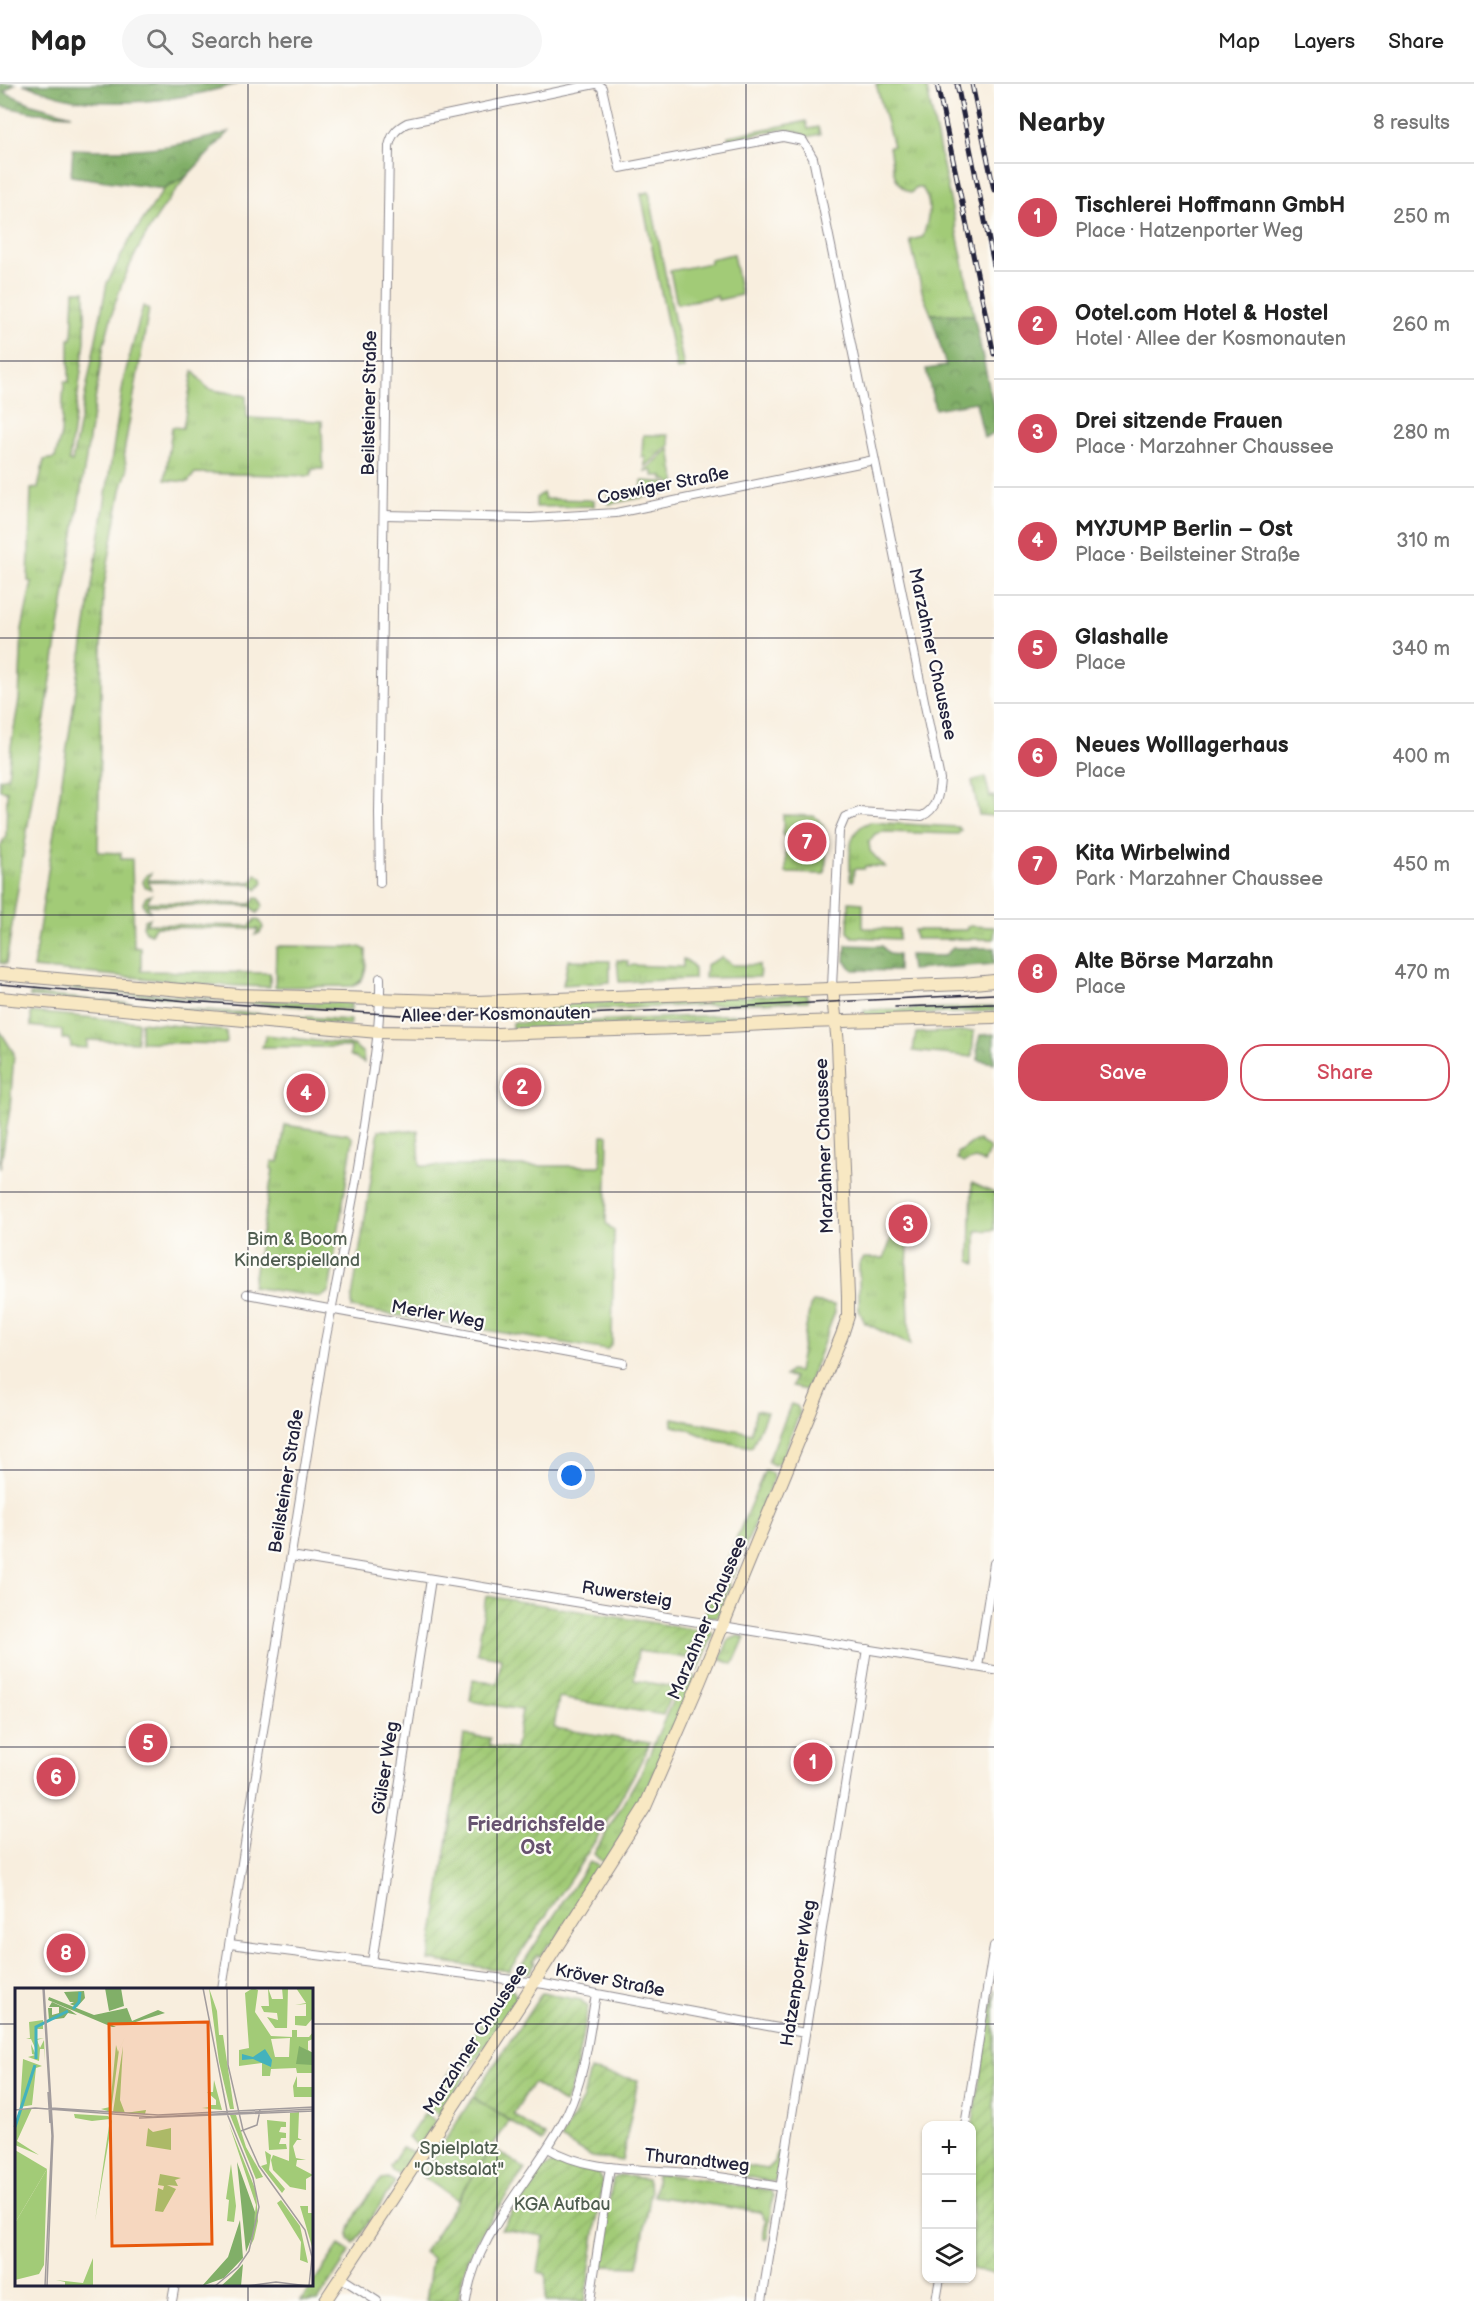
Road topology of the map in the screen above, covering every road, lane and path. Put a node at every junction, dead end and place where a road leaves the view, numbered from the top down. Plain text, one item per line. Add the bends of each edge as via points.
1 (596, 84) edge
2 (620, 168) joint
3 (874, 460) junction
4 (384, 515) junction
5 (380, 883) dead end
6 (0, 974) edge
7 (380, 978) dead end
8 (994, 981) edge
9 (832, 987) junction
10 (0, 998) edge
11 (380, 999) junction
12 (994, 1017) edge
13 (835, 1021) junction
14 (378, 1032) junction
15 (247, 1294) dead end
16 (332, 1311) junction
17 (623, 1363) dead end
18 (291, 1556) junction
19 (994, 1563) edge
20 (431, 1579) junction
21 (723, 1626) junction
22 (867, 1649) junction
23 (978, 1667) junction
24 (994, 1670) edge
25 (230, 1944) junction
26 (994, 1946) edge
27 (372, 1962) junction
28 (534, 1983) junction
29 (222, 1988) edge
30 (596, 1994) junction
31 (805, 2033) junction
32 (966, 2121) edge
33 (548, 2148) junction
34 (610, 2167) junction
35 (780, 2187) junction
36 (340, 2277) junction
37 (939, 2283) edge
38 (175, 2286) edge
39 (172, 2301) edge
40 (325, 2301) edge
41 (376, 2301) edge
42 (466, 2301) edge
43 (590, 2301) edge
44 (762, 2301) edge
45 (936, 2301) edge

1 - 2 street, Beilsteiner Straße via 602,88
1 - 4 street, Beilsteiner Straße via 407,123 392,135
2 - 3 street, Marzahner Chaussee via 783,137 803,141 813,158
3 - 4 street, Coswiger Straße via 616,513 531,518
3 - 9 street, Marzahner Chaussee via 940,787 935,806 922,816 858,812 845,817 838,831
4 - 5 street, Beilsteiner Straße
6 - 11 main road, Allee der Kosmonauten via 238,995
7 - 11 street, Beilsteiner Straße
8 - 9 main road, Allee der Kosmonauten
9 - 11 main road, Allee der Kosmonauten via 477,1002
9 - 13 main road, Marzahner Chaussee
10 - 14 main road, Allee der Kosmonauten
11 - 14 street, Beilsteiner Straße
12 - 13 main road, Allee der Kosmonauten
13 - 14 main road, Allee der Kosmonauten via 497,1034
13 - 21 main road, Marzahner Chaussee via 848,1316
14 - 16 street, Beilsteiner Straße
15 - 16 street, Merler Weg
16 - 17 street, Merler Weg
16 - 18 street, Beilsteiner Straße
18 - 20 street, Ruwersteig
18 - 25 street, Beilsteiner Straße
19 - 23 street
20 - 21 street, Ruwersteig
20 - 27 street, Gülser Weg
21 - 22 street, Ruwersteig
21 - 28 main road, Marzahner Chaussee via 645,1807
22 - 23 street, Ruwersteig
22 - 31 street, Hatzenporter Weg
23 - 24 street, Ruwersteig
25 - 27 street, Kröver Straße
25 - 29 street, Beilsteiner Straße
26 - 32 street
27 - 28 street, Kröver Straße
28 - 30 street, Kröver Straße
28 - 36 main road, Marzahner Chaussee
30 - 31 street, Kröver Straße
30 - 33 street via 580,2079
31 - 35 street, Hatzenporter Weg
33 - 34 street, Thurandtweg via 564,2158
33 - 42 street via 504,2212 477,2261 468,2282
34 - 35 street, Thurandtweg via 691,2173
34 - 43 street
35 - 44 street, Hatzenporter Weg
36 - 40 main road, Marzahner Chaussee
36 - 41 street
37 - 45 street
38 - 39 street

